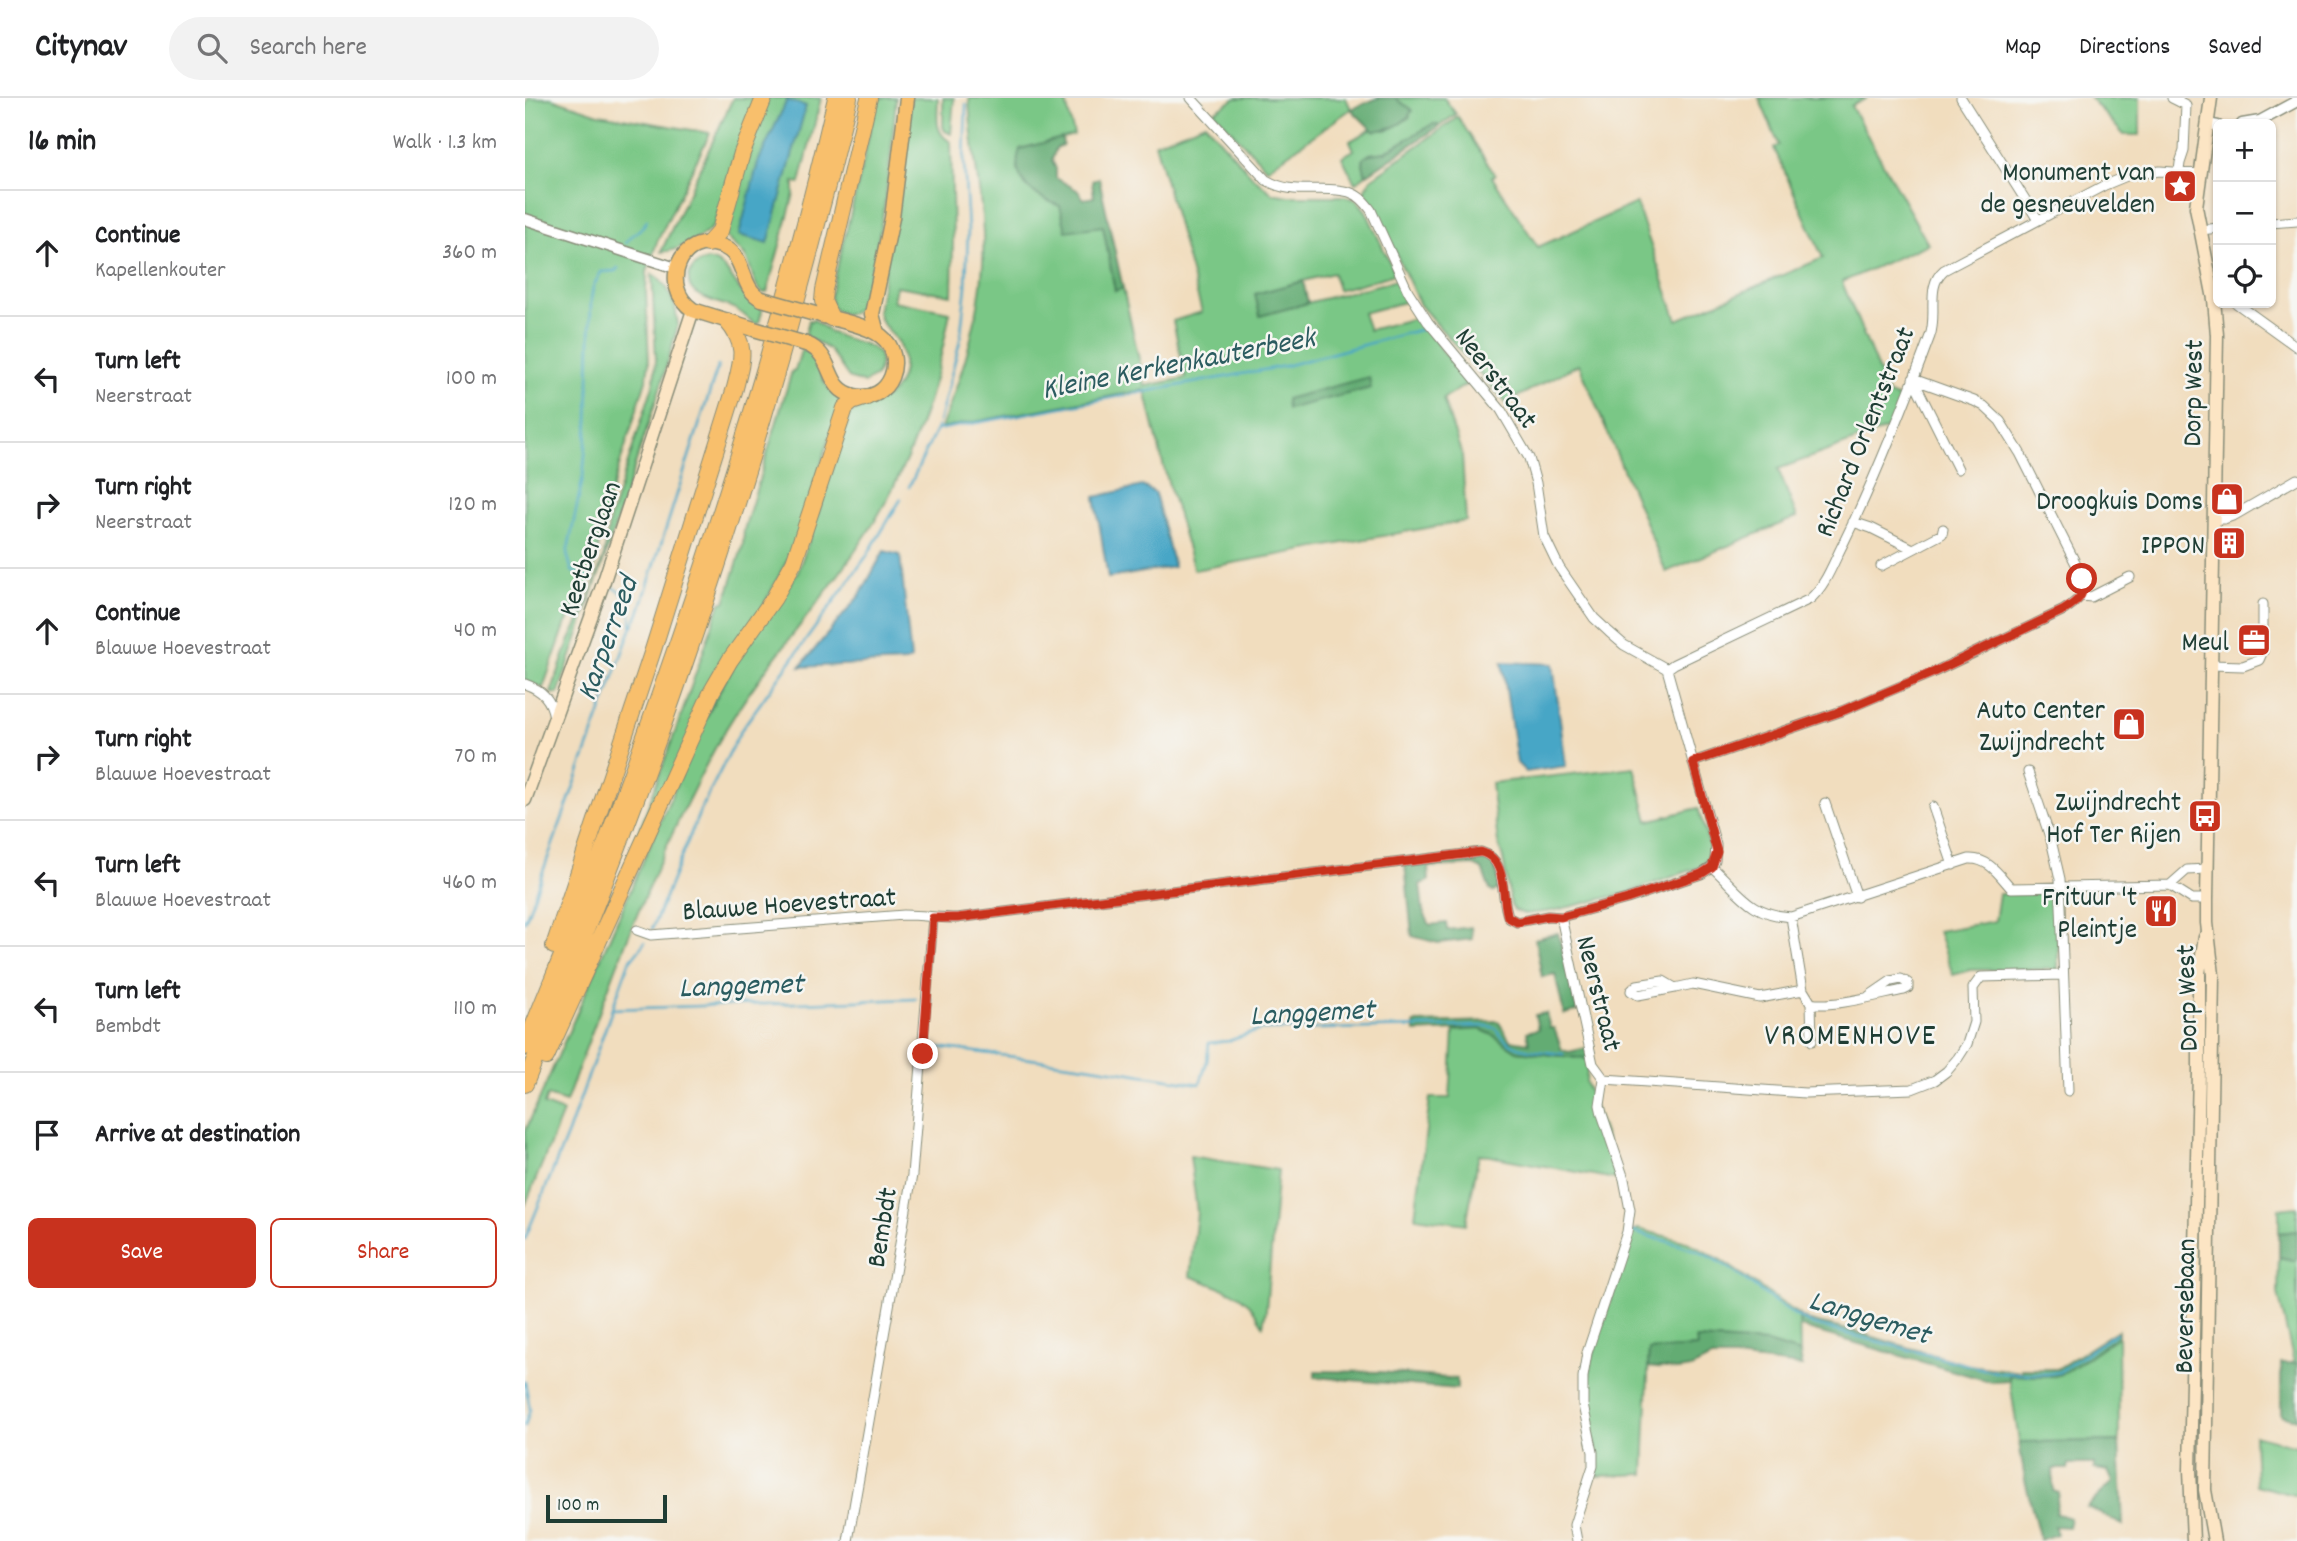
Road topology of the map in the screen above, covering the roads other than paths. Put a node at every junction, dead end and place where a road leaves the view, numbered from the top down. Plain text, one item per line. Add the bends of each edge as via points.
1 (764, 98) edge
2 (836, 98) edge
3 (849, 98) edge
4 (869, 98) edge
5 (900, 98) edge
6 (907, 98) edge
7 (1191, 98) edge
8 (1961, 98) edge
9 (2172, 98) edge
10 (2211, 98) edge
11 (2297, 101) edge
12 (2264, 119) edge
13 (2212, 125) edge
14 (2179, 171) junction
15 (2200, 174) junction
16 (525, 219) edge
17 (2038, 220) junction
18 (2297, 221) edge
19 (2276, 223) edge
20 (2213, 229) edge
21 (2201, 230) junction
22 (708, 244) junction
23 (676, 268) junction
24 (2213, 284) edge
25 (2216, 308) edge
26 (2243, 308) edge
27 (693, 310) junction
28 (831, 318) junction
29 (727, 321) junction
30 (850, 324) junction
31 (877, 333) junction
32 (2297, 347) edge
33 (1913, 379) junction
34 (867, 397) junction
35 (1958, 469) dead end
36 (2297, 479) edge
37 (2214, 519) junction
38 (1853, 522) junction
39 (1944, 529) dead end
40 (1913, 549) junction
41 (1881, 566) dead end
42 (2130, 577) dead end
43 (2082, 596) junction
44 (2263, 604) dead end
45 (2211, 666) junction
46 (1667, 669) junction
47 (525, 684) edge
48 (554, 722) junction
49 (1693, 762) junction
50 (2028, 772) dead end
51 (525, 800) edge
52 (1825, 803) dead end
53 (1933, 807) dead end
54 (1953, 864) junction
55 (1712, 867) junction
56 (2207, 869) junction
57 (2170, 885) junction
58 (2061, 888) junction
59 (1857, 897) junction
60 (2207, 899) junction
61 (1561, 917) junction
62 (1791, 917) junction
63 (933, 918) junction
64 (637, 930) dead end
65 (2063, 975) junction
66 (1675, 988) dead end
67 (1803, 990) junction
68 (1869, 996) dead end
69 (1811, 1003) junction
70 (538, 1014) junction
71 (1812, 1041) dead end
72 (525, 1047) edge
73 (2205, 1071) junction
74 (1604, 1079) junction
75 (525, 1084) edge
76 (2068, 1091) dead end
77 (525, 1092) edge
78 (848, 1541) edge
79 (1577, 1541) edge
80 (2193, 1541) edge
81 (2214, 1541) edge

1 - 22 highway via 742,153 720,231
2 - 70 highway via 782,308 715,530 635,764
3 - 75 highway via 782,355 720,560 652,756
4 - 28 highway via 824,290 823,301
5 - 30 highway via 878,258 863,311
6 - 31 highway via 892,218 872,314
7 - 46 street, Neerstraat via 1265,180 1278,187 1348,192 1363,200 1423,314 1501,410 1529,458 1544,536 1568,580 1609,632
8 - 17 street
9 - 14 street via 2186,105 2185,151
10 - 13 main road, Dorp West
11 - 12 street
13 - 15 main road, Dorp West
14 - 15 street, Richard Orlentstraat
14 - 17 street, Richard Orlentstraat via 2129,175
15 - 21 main road, Dorp West via 2196,207
16 - 23 street
17 - 33 street, Richard Orlentstraat via 1938,275 1932,328
18 - 19 street
20 - 21 street
21 - 24 main road, Dorp West
22 - 23 highway via 686,252
22 - 28 highway, bridge via 730,250 754,295
23 - 27 highway via 680,298
25 - 37 main road, Dorp West
26 - 32 street
27 - 29 highway
27 - 48 main road, Keetberglaan
28 - 30 highway
29 - 34 highway, bridge via 819,350 837,386 853,396
29 - 70 highway via 743,352 735,388 538,990
30 - 31 highway
31 - 34 highway via 890,344 895,365 887,386
33 - 35 street
33 - 38 street, Richard Orlentstraat
33 - 43 street via 1974,401 2000,421 2076,564
34 - 77 highway via 845,408 794,562 712,691 534,1083
36 - 37 street via 2235,515
37 - 45 main road, Dorp West
38 - 40 street
38 - 46 street, Richard Orlentstraat via 1824,583 1810,599
39 - 40 street via 1943,534
40 - 41 street
42 - 43 street via 2091,597
43 - 49 street via 2064,610 1932,673 1842,711
44 - 45 street via 2259,660 2243,666
45 - 56 main road, Dorp West
46 - 49 street
47 - 48 street via 547,696
48 - 51 main road, Keetberglaan
49 - 55 street via 1716,845
50 - 58 street via 2051,840
52 - 59 street
53 - 54 street
54 - 58 street via 1976,859 1993,867 2011,888
54 - 59 street
55 - 61 street, Neerstraat via 1627,899
55 - 62 street via 1750,905
56 - 57 street via 2187,870
56 - 60 main road, Dorp West
57 - 58 street
57 - 60 street via 2192,898
58 - 65 street
59 - 62 street
60 - 73 main road, Dorp West via 2199,973
61 - 63 street, Blauwe Hoevestraat via 1517,922 1509,918 1498,866 1494,858 1481,852
61 - 74 street, Neerstraat via 1593,1064
62 - 67 street
63 - 64 street, Blauwe Hoevestraat via 904,915 651,935
63 - 78 street, Bembdt via 912,1175
65 - 74 street via 1981,977 1973,988 1973,1022 1967,1044 1947,1072 1912,1088 1805,1093
65 - 76 street
66 - 67 street via 1693,984 1760,998
67 - 69 street
68 - 69 street
69 - 71 street
70 - 72 highway
73 - 80 main road, Beversebaan via 2190,1459
73 - 81 main road, Beversebaan via 2205,1490
74 - 79 street, Neerstraat via 1600,1105 1630,1210 1583,1377 1593,1466 1574,1525

